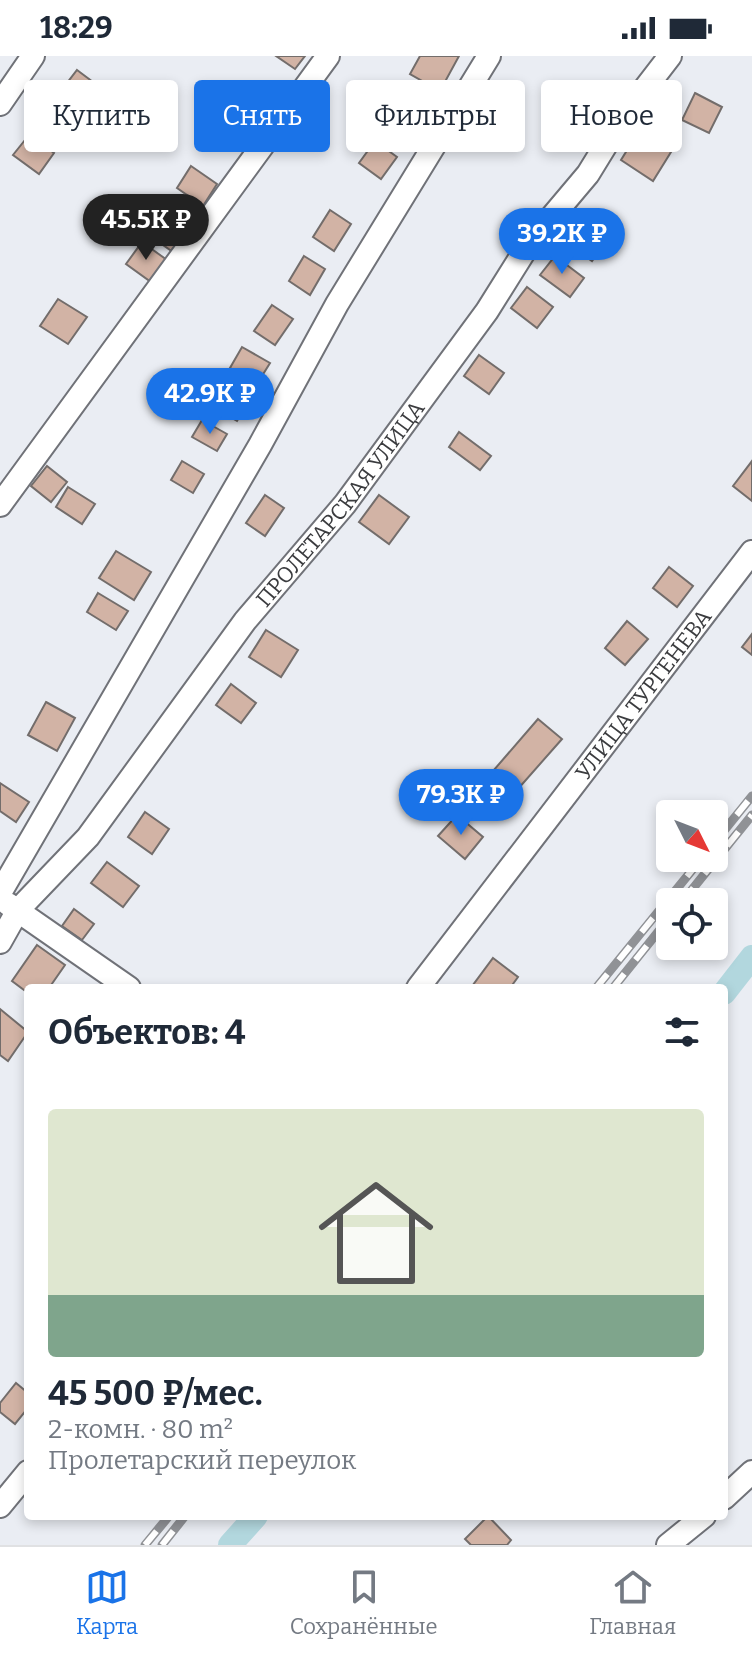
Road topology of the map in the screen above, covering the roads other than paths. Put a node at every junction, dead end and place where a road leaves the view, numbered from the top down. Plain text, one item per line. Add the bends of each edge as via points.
1 (33, 56) edge
2 (328, 56) edge
3 (489, 56) edge
4 (670, 56) edge
5 (0, 104) edge
6 (0, 505) edge
7 (752, 552) edge
8 (0, 893) edge
9 (9, 905) edge
10 (0, 942) edge
11 (123, 984) edge
12 (421, 984) edge
13 (752, 1472) edge
14 (24, 1477) edge
15 (728, 1494) edge
16 (0, 1506) edge
17 (699, 1520) edge
18 (668, 1545) edge

1 - 5 street
2 - 6 street
3 - 8 street via 337,304
4 - 9 street, ПРОЛЕТАРСКАЯ УЛИЦА via 345,504 245,621 88,837
7 - 12 street, УЛИЦА ТУРГЕНЕВА
9 - 10 street, ПРОЛЕТАРСКАЯ УЛИЦА
9 - 11 street
13 - 15 street
14 - 16 street
17 - 18 street

